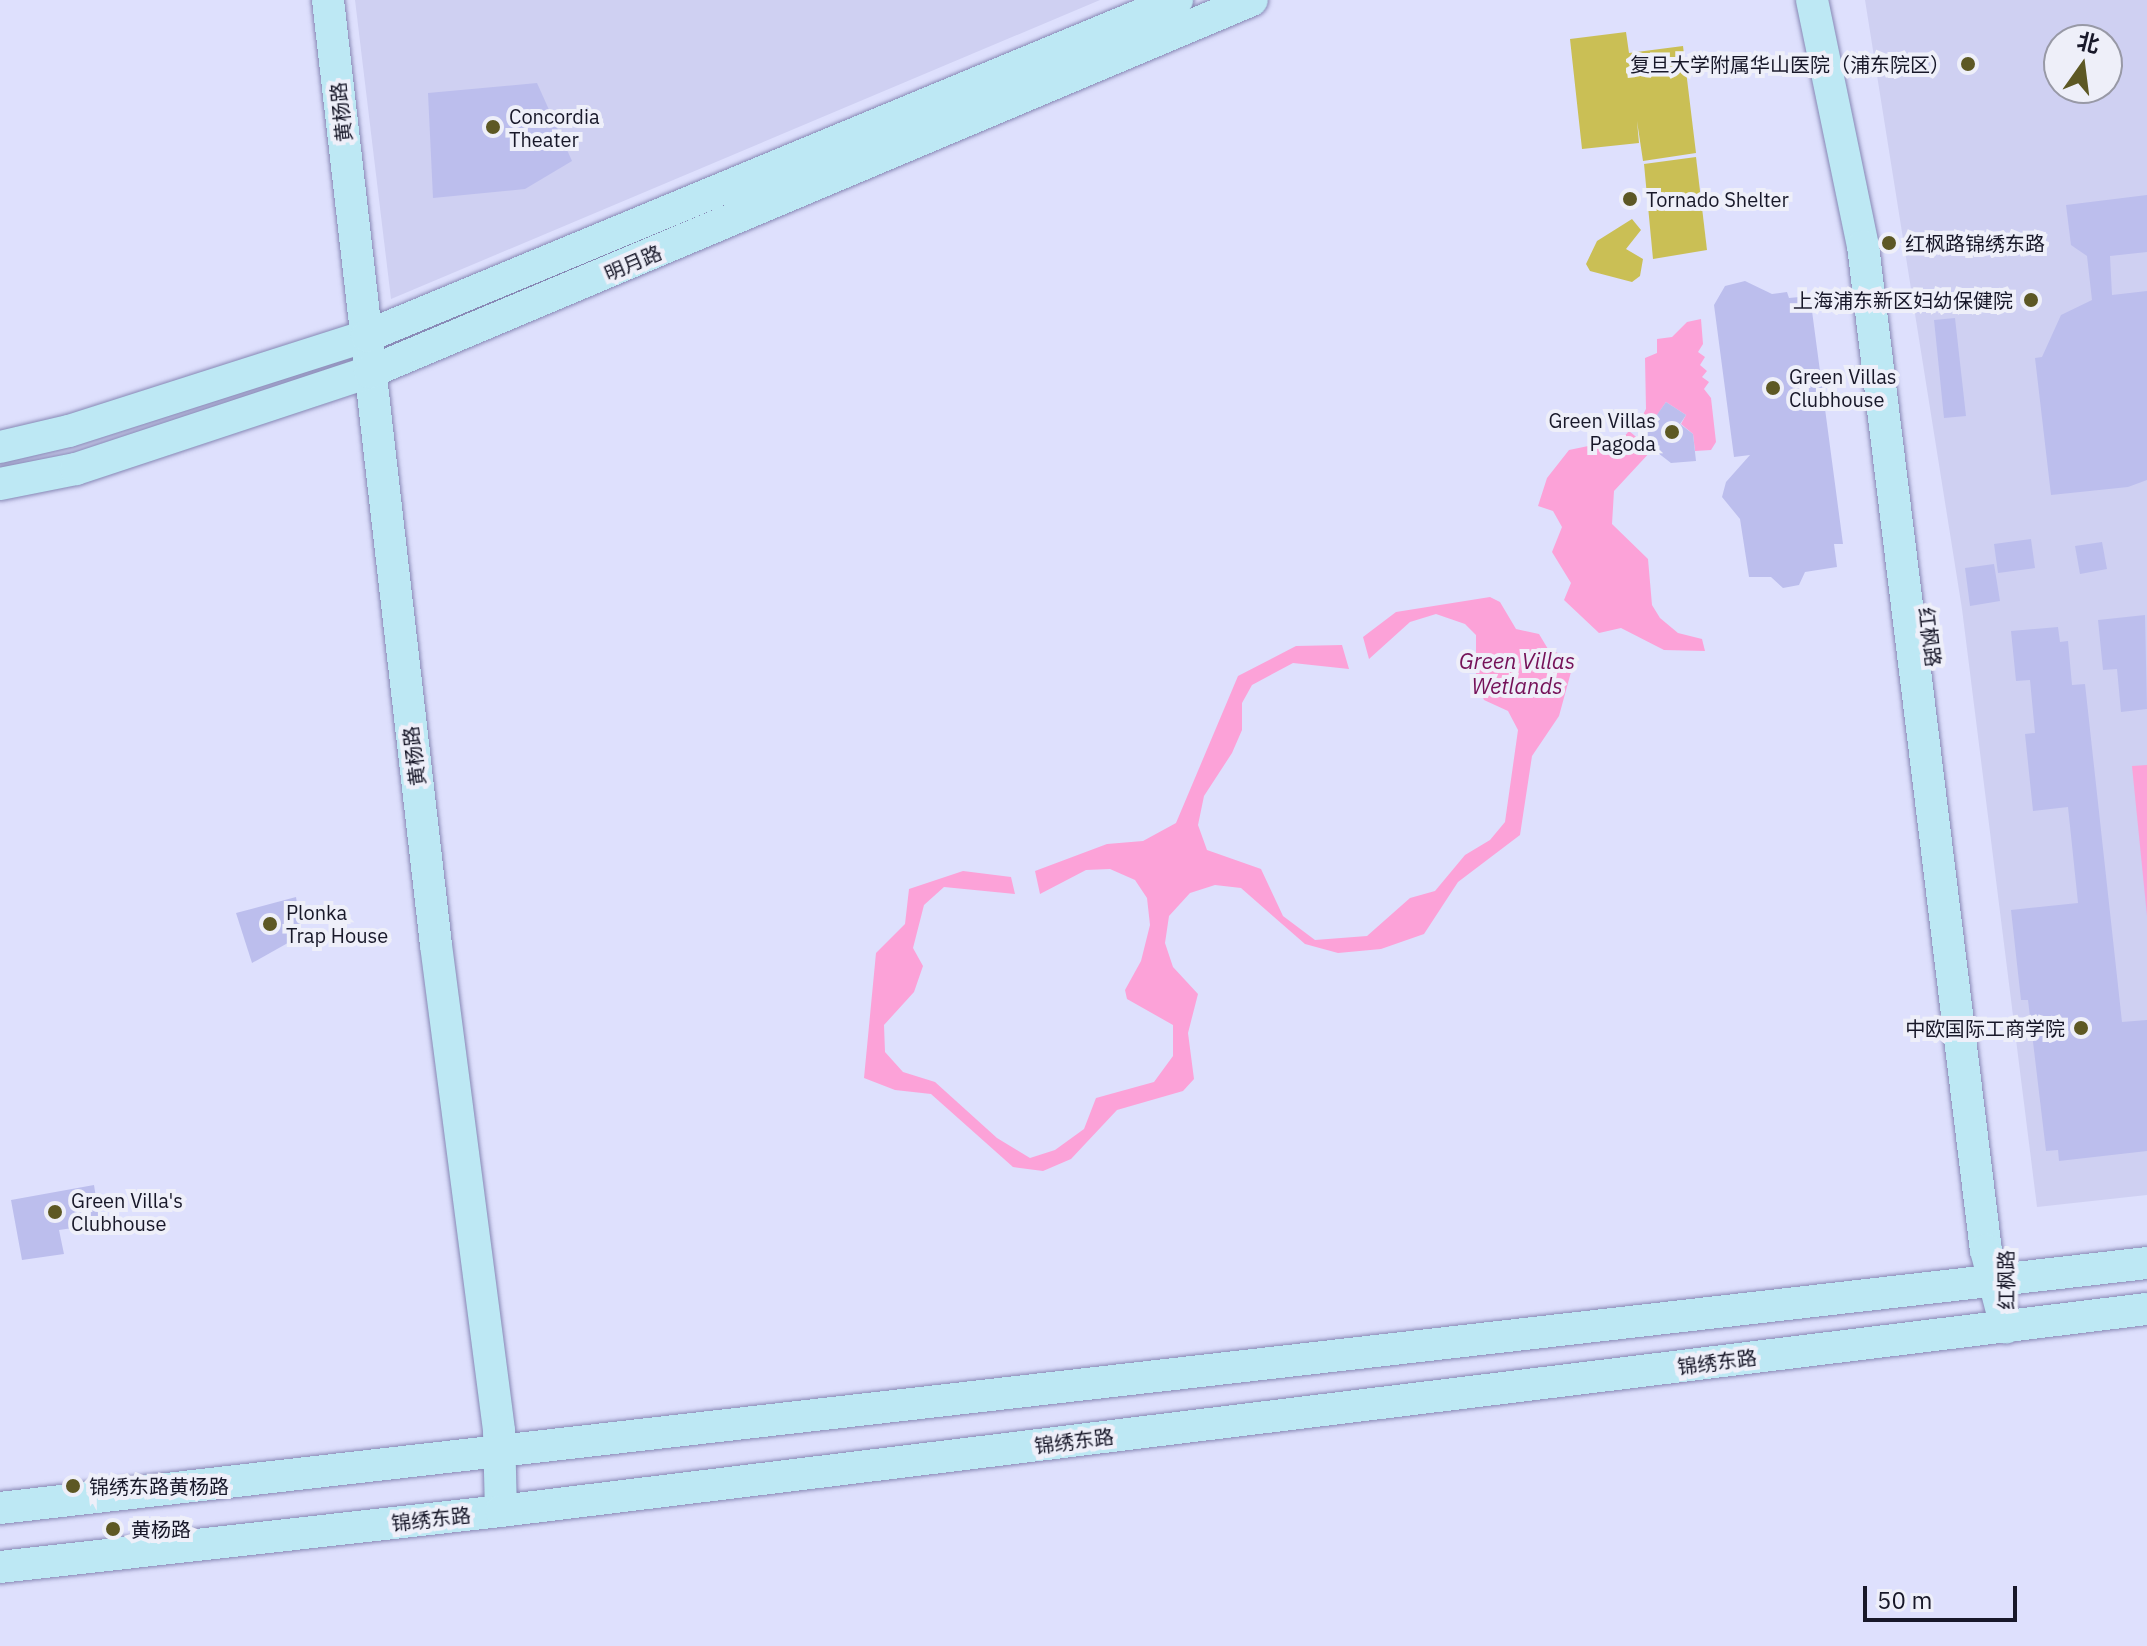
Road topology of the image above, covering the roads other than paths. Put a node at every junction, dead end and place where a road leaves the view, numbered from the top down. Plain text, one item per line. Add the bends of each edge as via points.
1 (328, 0) edge
2 (1177, 0) edge
3 (1252, 0) edge
4 (1812, 0) edge
5 (1829, 0) edge
6 (367, 336) junction
7 (370, 372) junction
8 (0, 447) edge
9 (0, 484) edge
10 (2147, 1263) edge
11 (2000, 1278) junction
12 (2147, 1309) edge
13 (2006, 1327) junction
14 (501, 1452) junction
15 (0, 1508) edge
16 (501, 1511) junction
17 (0, 1567) edge

1 - 6 street, 黄杨路
2 - 6 street, 明月路
3 - 7 street, 明月路
4 - 11 street, 红枫路 via 1863,246
5 - 11 street, 红枫路 via 1878,244
6 - 7 street, 黄杨路
6 - 8 street, 明月路 via 69,431
7 - 9 street, 明月路 via 76,469
7 - 14 street, 黄杨路
10 - 11 street
11 - 13 street, 红枫路
11 - 14 street
12 - 13 street, 锦绣东路
13 - 16 street, 锦绣东路
14 - 15 street
14 - 16 street, 黄杨路
16 - 17 street, 锦绣东路

